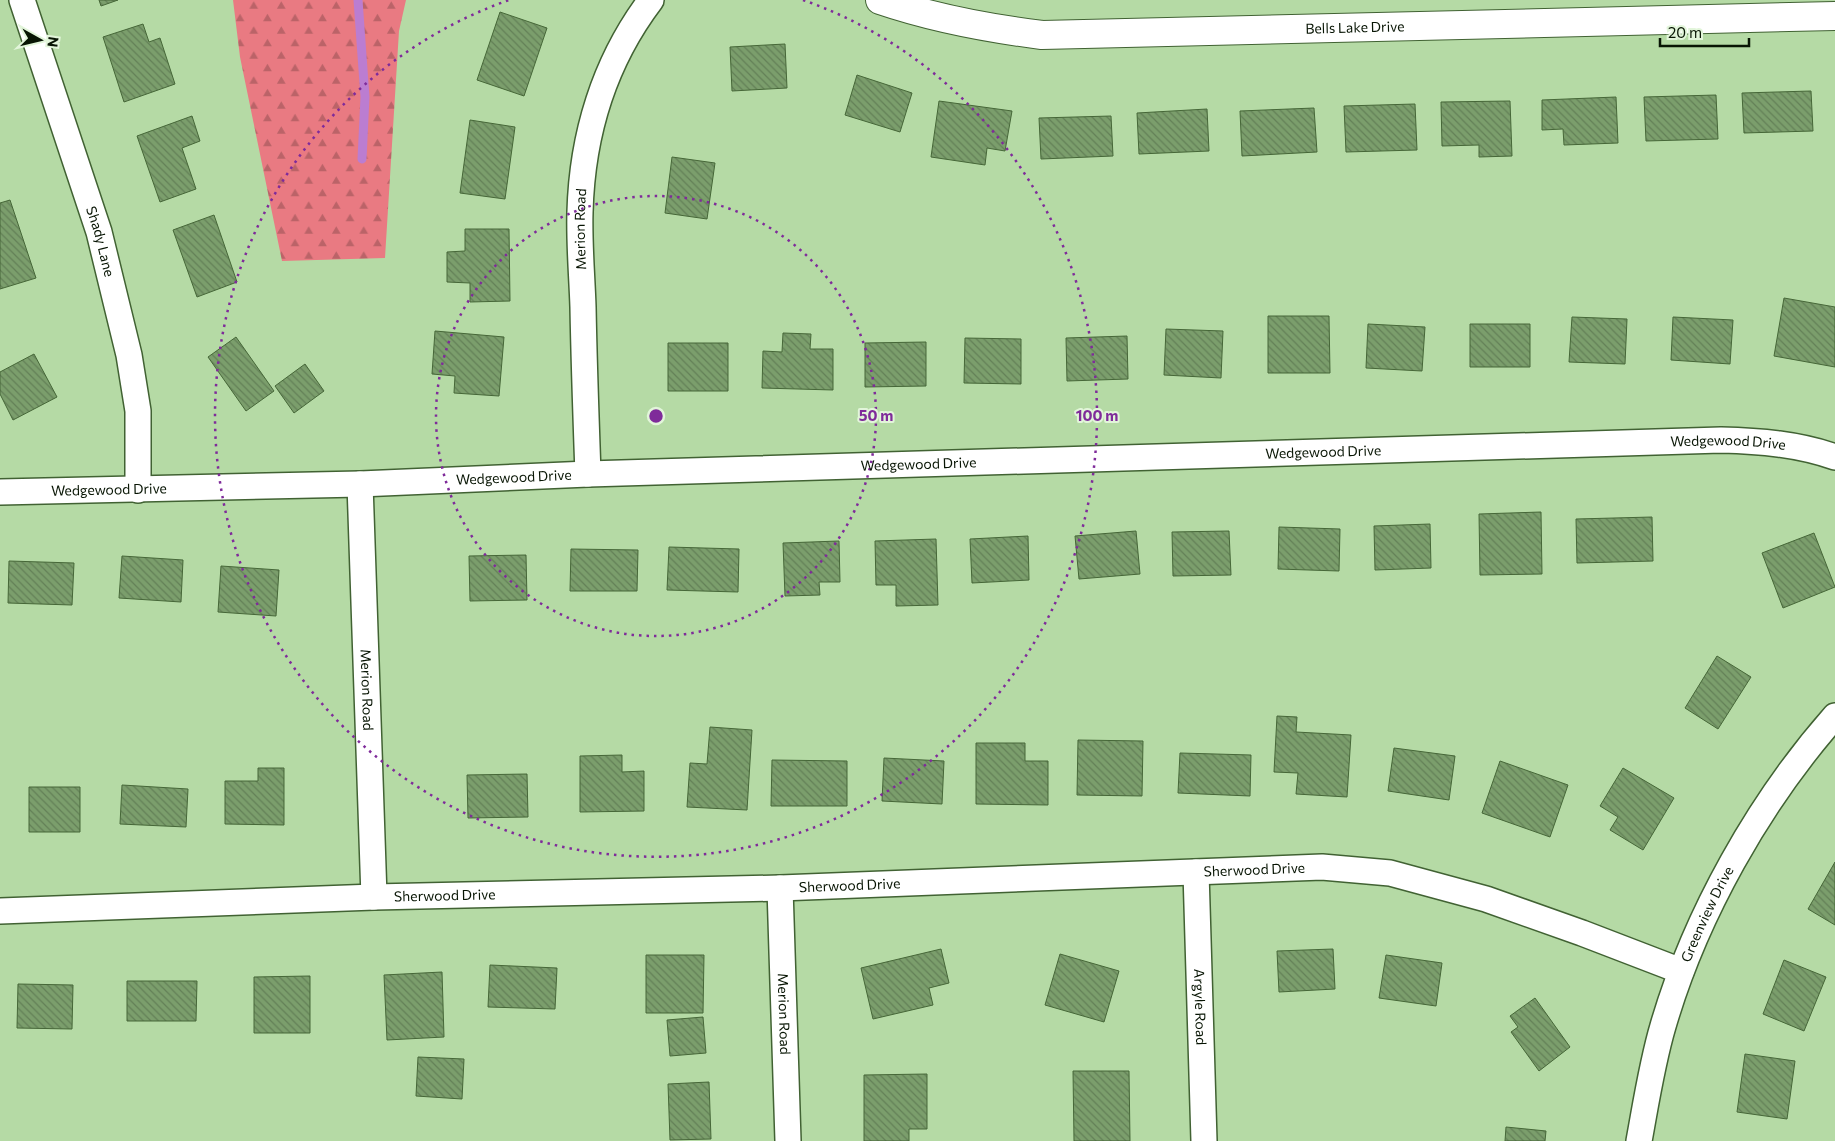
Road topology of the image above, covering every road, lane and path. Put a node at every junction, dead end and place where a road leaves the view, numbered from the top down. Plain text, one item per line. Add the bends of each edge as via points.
1 (22, 0) edge
2 (651, 0) edge
3 (880, 0) edge
4 (1835, 16) edge
5 (1835, 457) edge
6 (588, 474) junction
7 (360, 484) junction
8 (138, 490) junction
9 (0, 492) edge
10 (1835, 716) edge
11 (1196, 872) junction
12 (780, 888) junction
13 (374, 897) junction
14 (0, 911) edge
15 (1681, 972) junction
16 (788, 1141) edge
17 (1204, 1141) edge
18 (1639, 1141) edge

1 - 8 street, Shady Lane via 99,232 127,346 138,411
2 - 6 street, Merion Road via 609,72 595,108 585,159 580,213
3 - 4 street, Bells Lake Drive via 947,20 1042,35
5 - 6 street, Wedgewood Drive via 1756,440 1721,440
6 - 7 street, Wedgewood Drive
7 - 8 street, Wedgewood Drive
7 - 13 street, Merion Road
8 - 9 street, Wedgewood Drive
10 - 15 street, Greenview Drive via 1756,822 1726,874
11 - 12 street, Sherwood Drive
11 - 15 street, Sherwood Drive via 1322,867 1390,873 1486,899
11 - 17 street, Argyle Road
12 - 13 street, Sherwood Drive
12 - 16 street, Merion Road
13 - 14 street, Sherwood Drive
15 - 18 street, Greenview Drive via 1663,1027

